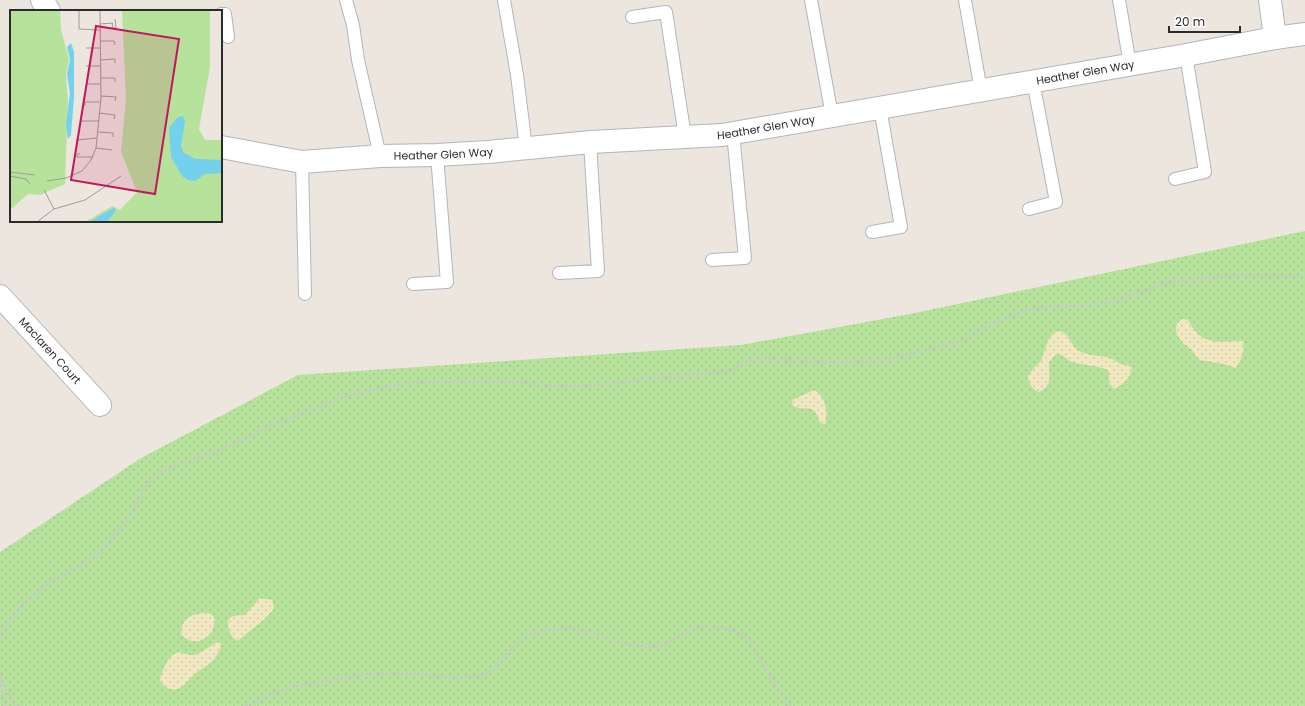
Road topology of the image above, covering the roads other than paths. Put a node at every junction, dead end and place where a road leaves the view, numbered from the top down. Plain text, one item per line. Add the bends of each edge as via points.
1 (42, 0) edge
2 (346, 0) edge
3 (504, 0) edge
4 (811, 0) edge
5 (965, 0) edge
6 (1119, 0) edge
7 (1270, 0) edge
8 (48, 10) edge
9 (222, 14) edge
10 (632, 17) dead end
11 (1305, 34) edge
12 (228, 37) dead end
13 (1275, 38) junction
14 (1186, 55) junction
15 (1130, 65) junction
16 (1033, 81) junction
17 (981, 90) junction
18 (880, 108) junction
19 (832, 116) junction
20 (733, 133) junction
21 (685, 137) junction
22 (590, 143) junction
23 (222, 147) edge
24 (526, 148) junction
25 (437, 155) junction
26 (380, 156) junction
27 (302, 162) junction
28 (1175, 179) dead end
29 (1028, 209) dead end
30 (872, 232) dead end
31 (712, 260) dead end
32 (559, 273) dead end
33 (413, 284) dead end
34 (305, 294) dead end
35 (0, 296) edge
36 (100, 405) dead end

1 - 8 street
2 - 26 lane
3 - 24 lane
4 - 19 lane
5 - 17 lane
6 - 15 lane
7 - 13 street
9 - 12 lane via 225,14
10 - 21 lane via 666,12
11 - 13 street, Heather Glen Way
13 - 14 street, Heather Glen Way
14 - 15 street, Heather Glen Way
14 - 28 lane via 1205,172
15 - 16 street, Heather Glen Way
16 - 17 street, Heather Glen Way
16 - 29 lane via 1056,202
17 - 18 street, Heather Glen Way
18 - 19 street, Heather Glen Way
18 - 30 lane via 900,227
19 - 20 street, Heather Glen Way
20 - 21 street, Heather Glen Way
20 - 31 lane via 745,258
21 - 22 street, Heather Glen Way
22 - 24 street, Heather Glen Way
22 - 32 lane via 598,271
23 - 27 street, Heather Glen Way
24 - 25 street, Heather Glen Way
25 - 26 street, Heather Glen Way
25 - 33 lane via 447,282
26 - 27 street, Heather Glen Way
27 - 34 lane
35 - 36 street, Maclaren Court

